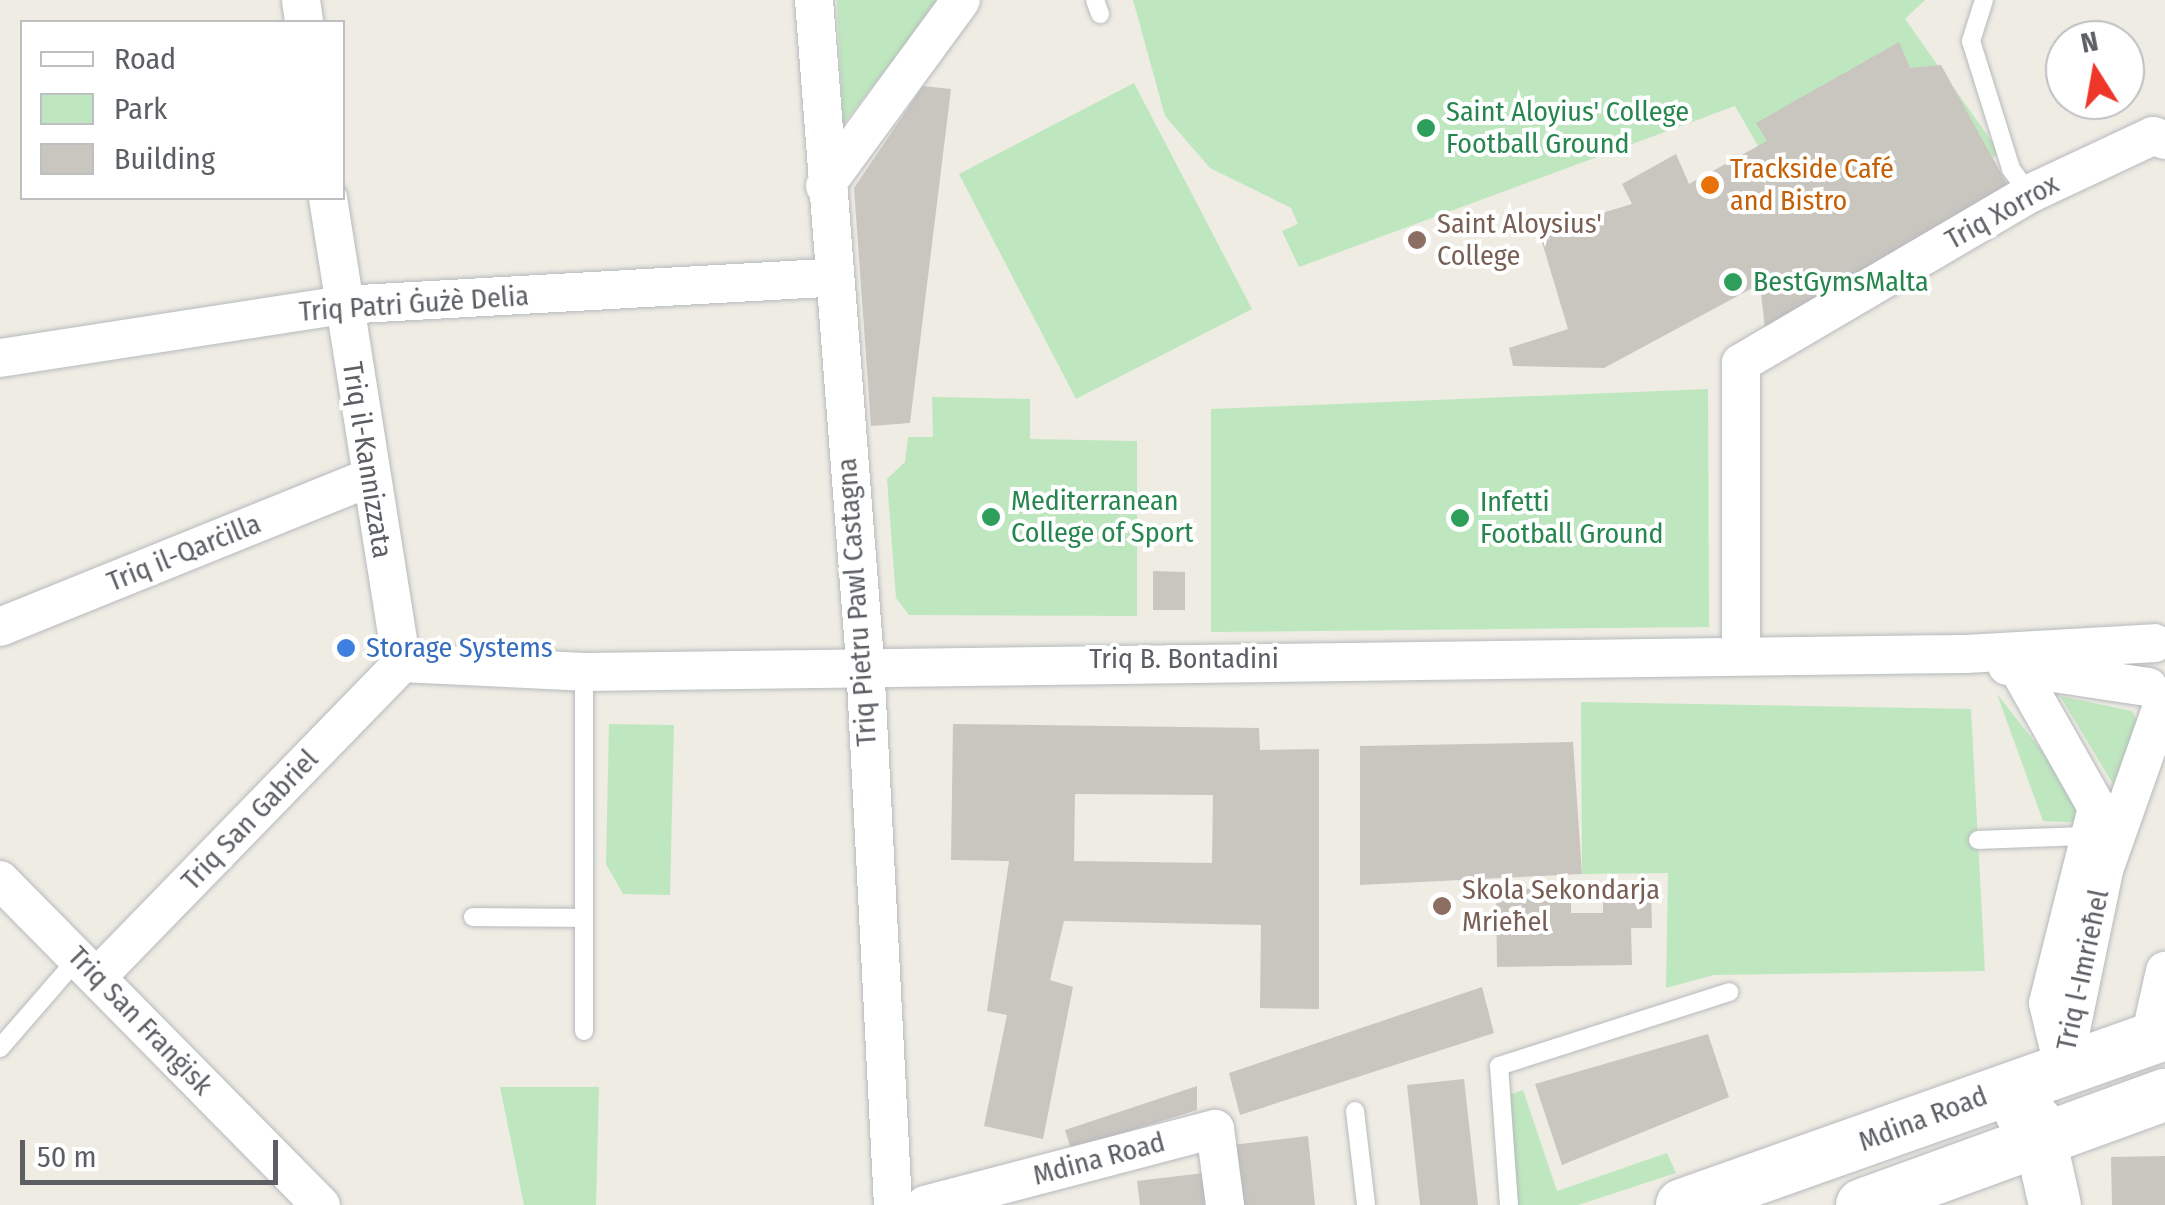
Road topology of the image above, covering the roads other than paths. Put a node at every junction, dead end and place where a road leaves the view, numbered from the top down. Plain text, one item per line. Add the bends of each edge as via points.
1 (814, 0) edge
2 (962, 0) edge
3 (1984, 0) edge
4 (2165, 140) edge
5 (825, 186) junction
6 (2029, 194) junction
7 (328, 200) edge
8 (830, 278) junction
9 (342, 305) junction
10 (0, 358) edge
11 (368, 478) junction
12 (0, 627) edge
13 (2160, 640) edge
14 (1966, 654) junction
15 (1741, 655) junction
16 (865, 662) junction
17 (402, 663) junction
18 (2020, 670) junction
19 (584, 672) junction
20 (2160, 694) edge
21 (2088, 836) junction
22 (1978, 840) dead end
23 (0, 880) edge
24 (472, 916) dead end
25 (584, 918) junction
26 (88, 968) junction
27 (2165, 971) edge
28 (1729, 992) dead end
29 (584, 1031) dead end
30 (2157, 1036) edge
31 (0, 1048) edge
32 (2063, 1066) junction
33 (2157, 1097) edge
34 (1355, 1111) dead end
35 (2040, 1137) junction
36 (1836, 1152) junction
37 (2042, 1200) edge
38 (321, 1205) edge
39 (893, 1205) edge
40 (925, 1205) edge
41 (1225, 1205) edge
42 (1366, 1205) edge
43 (1509, 1205) edge
44 (1682, 1205) edge
45 (1862, 1205) edge

1 - 5 street, Triq Pietru Pawl Castagna
2 - 5 street
3 - 6 lane via 1971,41 2011,168
4 - 6 street, Triq Xorrox via 2153,136
5 - 8 street, Triq Pietru Pawl Castagna
6 - 15 street, Triq Xorrox via 1741,363
7 - 9 street, Triq il-Kannizzata
8 - 9 street, Triq Patri Ġużè Delia
8 - 16 street, Triq Pietru Pawl Castagna
9 - 10 street, Triq Patri Ġużè Delia
9 - 11 street, Triq il-Kannizzata
11 - 12 street, Triq il-Qarċilla
11 - 17 street, Triq il-Kannizzata
13 - 14 street, Triq B. Bontadini
13 - 20 street, Triq l-Imrieħel via 2142,668
14 - 15 street, Triq B. Bontadini
14 - 18 street, Triq B. Bontadini
15 - 16 street, Triq B. Bontadini
16 - 19 street, Triq B. Bontadini
16 - 39 street, Triq Pietru Pawl Castagna
17 - 19 street, Triq B. Bontadini
17 - 26 street, Triq San Gabriel
18 - 20 street, Triq B. Bontadini
18 - 21 street, Triq l-Imrieħel via 2092,785
19 - 25 lane
20 - 32 street, Triq l-Imrieħel via 2104,870
21 - 22 lane
21 - 32 street, Triq l-Imrieħel via 2048,1003
23 - 26 street, Triq San Franġisk
24 - 25 lane
25 - 29 lane
26 - 31 lane
26 - 38 street, Triq San Franġisk
27 - 30 street
28 - 43 lane via 1500,1066
30 - 32 main road, Mdina Road
30 - 33 main road
32 - 33 main road
32 - 36 main road, Mdina Road
33 - 35 main road
34 - 42 lane
35 - 36 main road via 2036,1121 1999,1110 1874,1152
35 - 37 main road
35 - 45 main road
36 - 44 main road, Mdina Road
40 - 41 street, Mdina Road via 1214,1129

